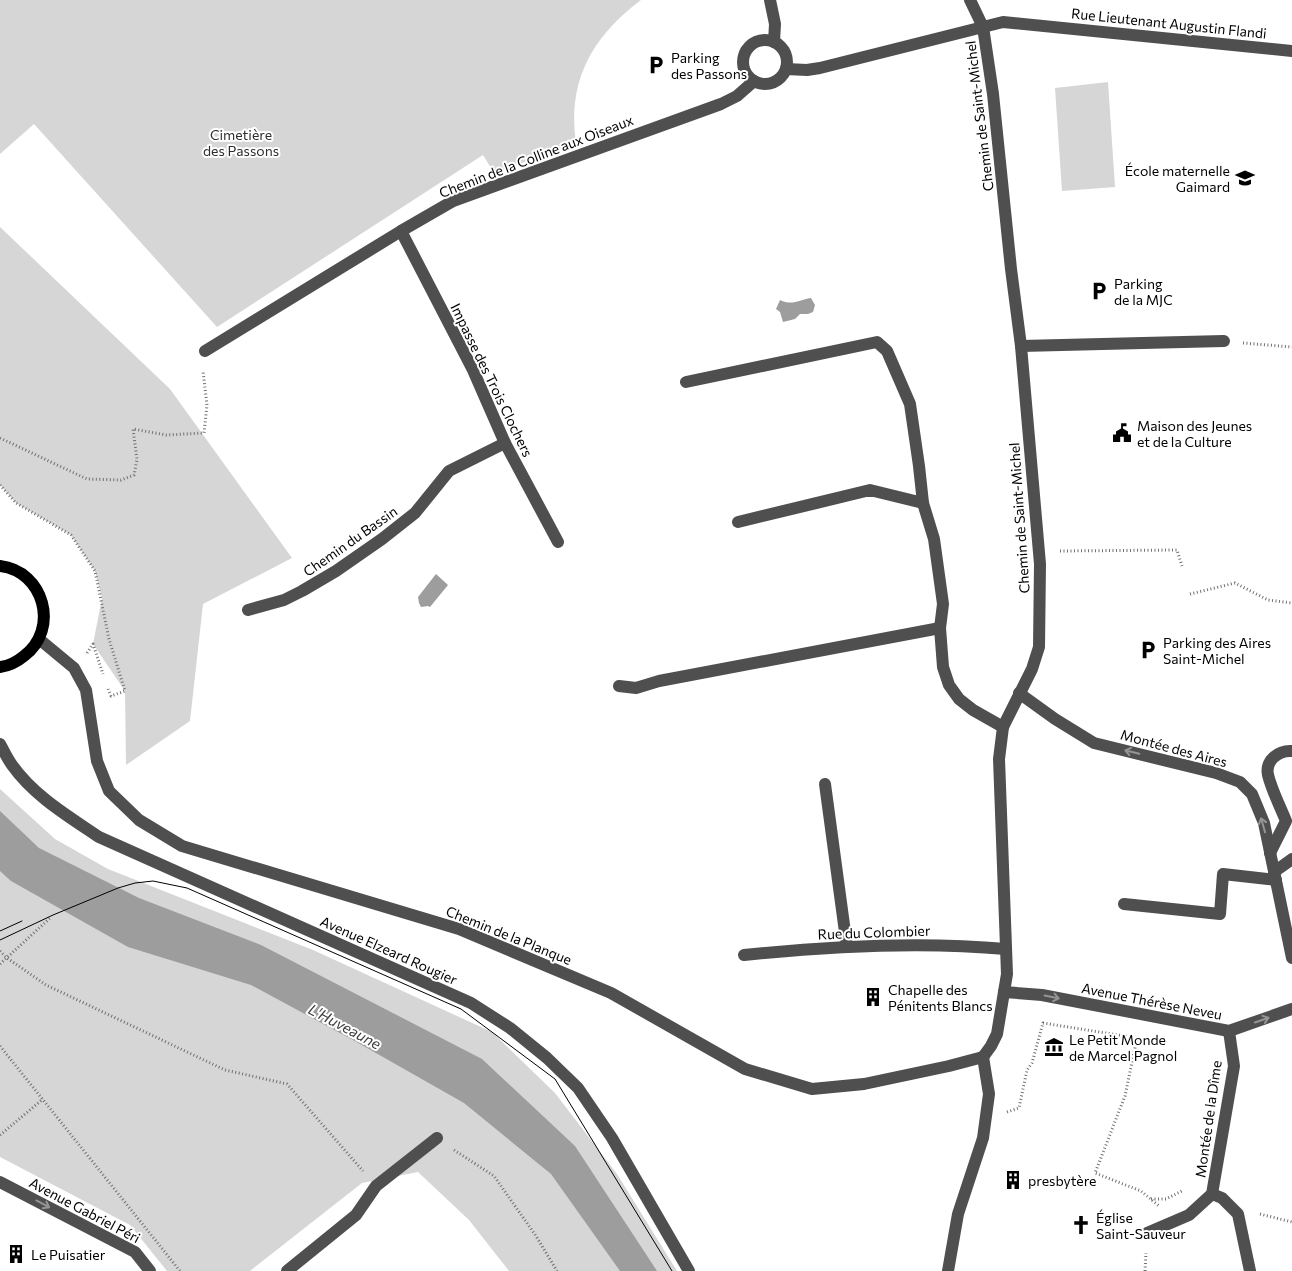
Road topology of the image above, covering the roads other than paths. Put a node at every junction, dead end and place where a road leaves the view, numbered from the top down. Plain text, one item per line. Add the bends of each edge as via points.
1 (770, 0) edge
2 (970, 0) edge
3 (983, 27) junction
4 (774, 42) junction
5 (1292, 51) edge
6 (786, 69) junction
7 (754, 81) junction
8 (401, 231) junction
9 (1224, 342) road end
10 (1021, 346) junction
11 (205, 351) road end
12 (686, 382) dead end
13 (505, 443) junction
14 (923, 503) junction
15 (738, 522) dead end
16 (558, 542) dead end
17 (0, 566) edge
18 (248, 610) dead end
19 (940, 628) junction
20 (39, 639) junction
21 (0, 667) edge
22 (619, 686) dead end
23 (1019, 694) junction
24 (1003, 727) junction
25 (0, 744) edge
26 (1292, 751) edge
27 (825, 784) dead end
28 (1270, 853) junction
29 (1292, 859) edge
30 (1275, 876) junction
31 (1124, 904) dead end
32 (847, 947) junction
33 (1006, 949) junction
34 (744, 955) dead end
35 (1292, 958) edge
36 (1004, 992) junction
37 (1292, 1009) edge
38 (1229, 1031) junction
39 (983, 1057) junction
40 (437, 1138) road end
41 (0, 1182) edge
42 (1212, 1194) junction
43 (1147, 1233) dead end
44 (150, 1271) edge
45 (287, 1271) edge
46 (689, 1271) edge
47 (948, 1271) edge
48 (1250, 1271) edge

1 - 4 street via 775,24
2 - 3 street, Chemin de Saint-Michel
3 - 5 street, Rue Lieutenant Augustin Flandi via 1004,22
3 - 6 street via 820,68
3 - 10 street, Chemin de Saint-Michel
4 - 6 street via 785,54
4 - 7 street via 755,42 745,52 743,66
6 - 7 street via 771,83
7 - 8 street, Chemin de la Colline aux Oiseaux via 737,96 721,104 452,201
8 - 11 street, Chemin de la Colline aux Oiseaux
8 - 13 street, Impasse des Trois Clochers via 472,370
9 - 10 street
10 - 23 street, Chemin de Saint-Michel via 1040,564 1039,647
12 - 14 street via 877,342 887,351 910,404
13 - 16 street, Impasse des Trois Clochers
13 - 18 street, Chemin du Bassin via 449,471 416,513 336,571 284,600
14 - 15 street via 870,490
14 - 19 street via 934,539 943,604
17 - 20 main road via 24,575 36,588 43,604 44,622
19 - 22 street via 668,679 636,688
19 - 24 street via 943,667 949,685 958,699
20 - 21 main road via 18,661
20 - 39 street, Chemin de la Planque via 74,668 86,690 97,761 109,791 139,820 182,846 459,929 611,992 745,1069 812,1089 864,1084
23 - 24 street, Chemin de Saint-Michel
28 -> 23 street, Montée des Aires via 1264,823 1252,794 1240,782 1216,773 1094,743
24 - 33 street, Chemin de Saint-Michel via 999,759
25 - 46 street, Avenue Elzeard Rougier via 12,765 33,789 99,837 471,1003 510,1028 578,1088 612,1138
26 - 28 street via 1276,754 1269,762 1268,774 1286,821
27 - 32 street
28 - 30 street, Montée des Aires
29 - 30 street
30 - 31 street via 1223,874 1220,914
30 - 35 street, Montée des Aires
32 - 33 street, Rue du Colombier via 942,945
32 - 34 street, Rue du Colombier
33 - 36 street, Chemin de Saint-Michel
36 -> 38 street, Avenue Thérèse Neveu via 1042,995
36 - 39 street, Chemin de Saint-Michel via 997,1034
38 -> 37 street, Avenue Thérèse Neveu
38 - 42 street, Montée de la Dîme via 1234,1066
39 - 47 street via 989,1094 983,1138 958,1214
40 - 45 street via 376,1186 356,1215
41 -> 44 street, Avenue Gabriel Péri via 134,1252
42 - 43 street, Montée de la Dîme via 1189,1215
42 - 48 street via 1222,1198 1238,1214

